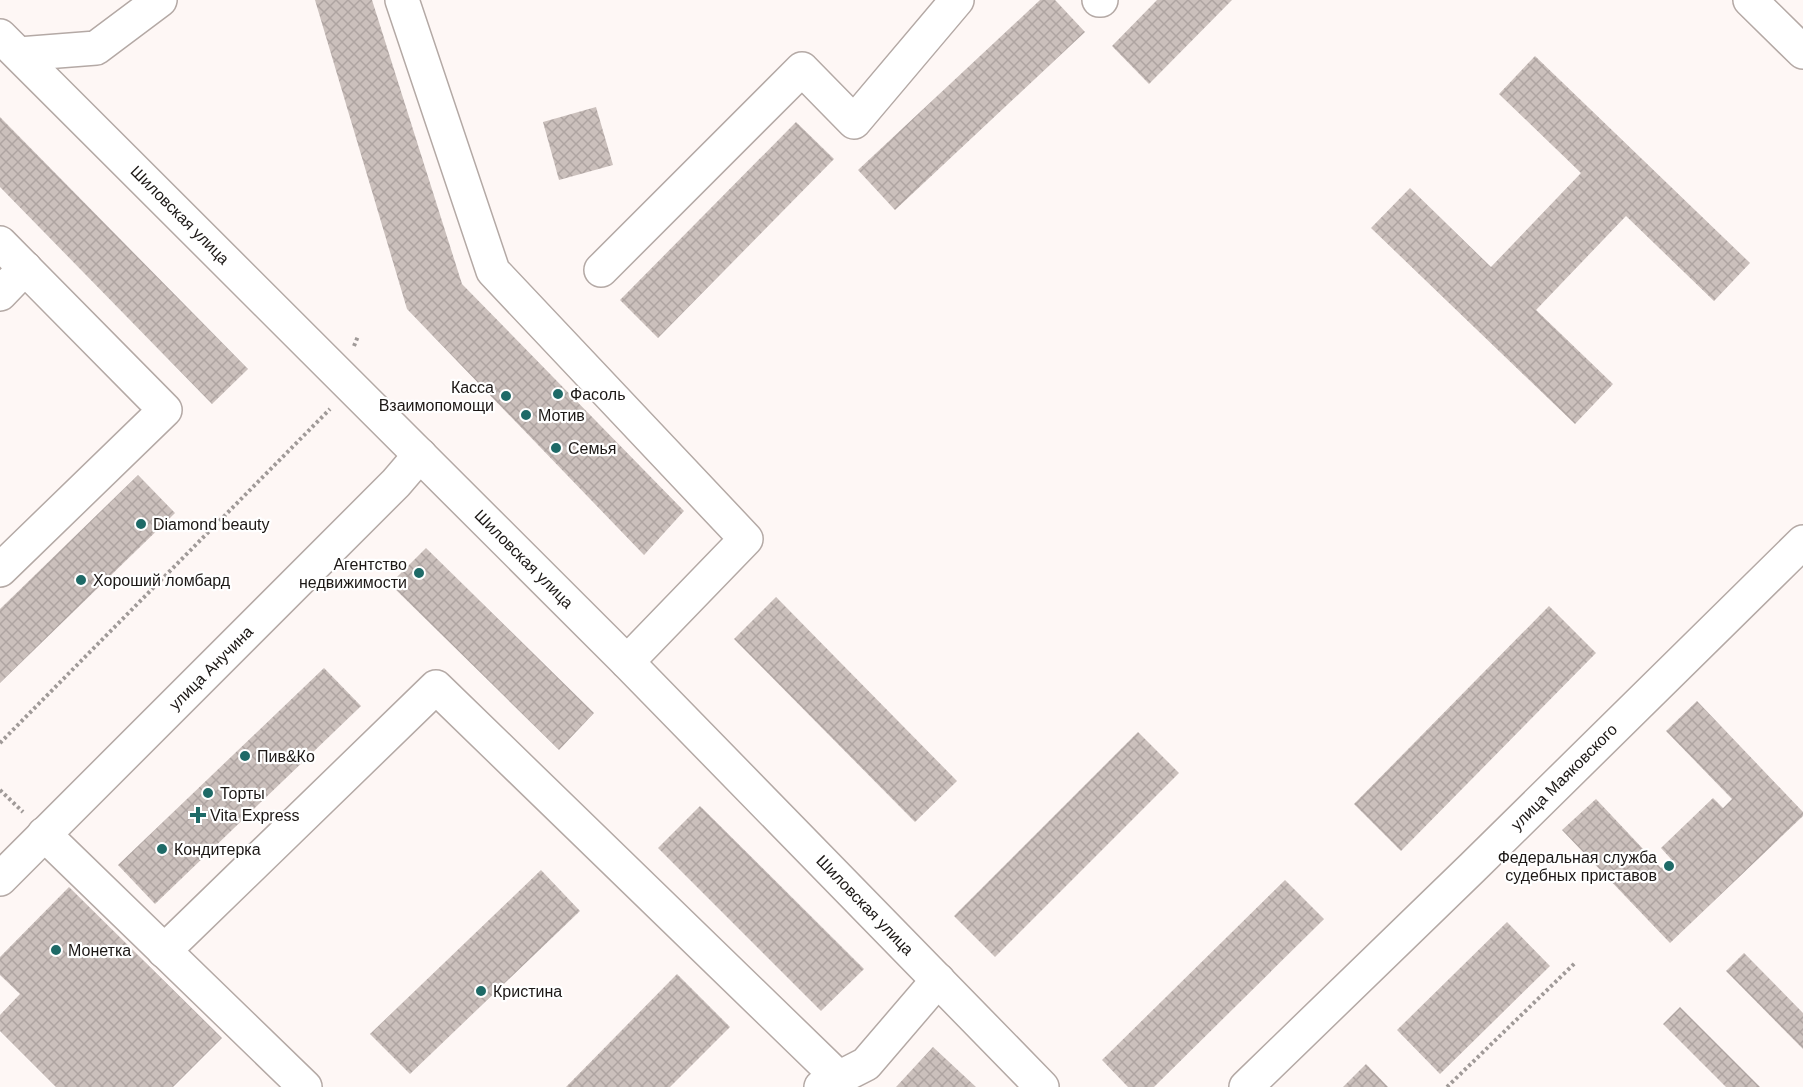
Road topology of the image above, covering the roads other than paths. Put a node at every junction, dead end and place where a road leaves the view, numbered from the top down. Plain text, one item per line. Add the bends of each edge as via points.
1 (160, 0) edge
2 (957, 0) edge
3 (1750, 0) edge
4 (411, 3) edge
5 (9, 45) edge
6 (1803, 52) edge
7 (0, 243) edge
8 (25, 268) junction
9 (601, 270) dead end
10 (0, 294) edge
11 (420, 455) junction
12 (1803, 542) edge
13 (0, 570) edge
14 (627, 662) junction
15 (45, 834) junction
16 (0, 879) edge
17 (164, 951) junction
18 (938, 980) junction
19 (830, 1082) edge
20 (305, 1087) edge
21 (1042, 1087) edge
22 (1246, 1087) edge

1 - 5 street via 96,48
2 - 9 street via 854,122 802,69
3 - 6 street
4 - 14 street via 493,271 746,539
5 - 11 street, Шиловская улица
7 - 8 street
8 - 10 street
8 - 13 street via 165,410
11 - 14 street, Шиловская улица
11 - 15 street, улица Анучина
12 - 22 street, улица Маяковского
14 - 18 street, Шиловская улица
15 - 16 street, улица Анучина
15 - 17 street
17 - 19 street via 436,687
17 - 20 street
18 - 19 street via 866,1064
18 - 21 street, Шиловская улица

